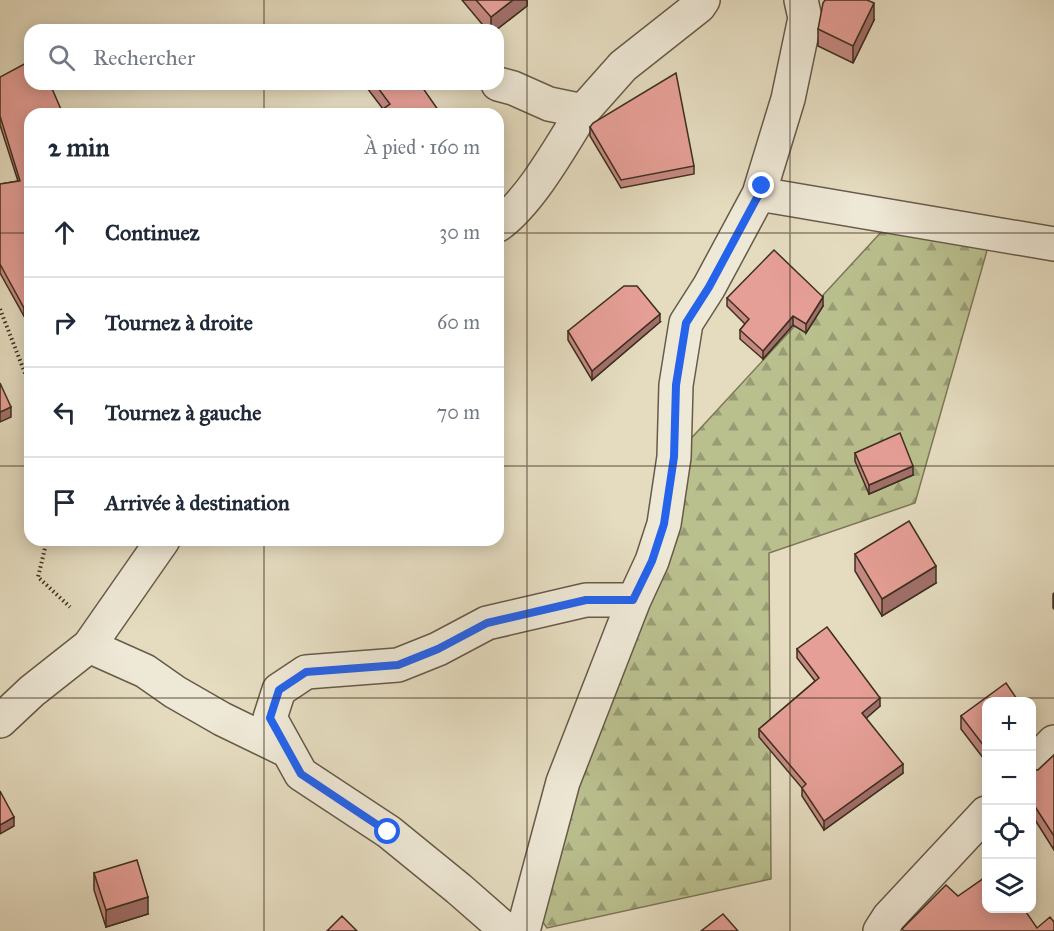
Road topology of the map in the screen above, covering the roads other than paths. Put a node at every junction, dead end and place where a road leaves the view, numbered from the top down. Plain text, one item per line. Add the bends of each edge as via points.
1 (703, 0) edge
2 (801, 0) edge
3 (504, 86) edge
4 (583, 111) junction
5 (759, 194) junction
6 (504, 220) edge
7 (1054, 244) edge
8 (159, 546) edge
9 (633, 600) junction
10 (94, 640) junction
11 (0, 721) edge
12 (1054, 742) edge
13 (286, 750) junction
14 (1036, 761) edge
15 (982, 818) edge
16 (507, 931) edge
17 (523, 931) edge
18 (880, 931) edge

1 - 4 street via 623,66
2 - 5 street via 805,18 788,99
3 - 4 street via 549,104
4 - 6 street via 549,165
5 - 7 street
5 - 9 street via 686,323 676,385 674,457 664,524
8 - 10 street
9 - 13 street via 586,600 487,623 398,665 306,672 279,690 270,718
9 - 17 street via 563,782
10 - 11 street
10 - 13 street via 222,719
12 - 14 street
13 - 16 street via 301,774 388,832
15 - 18 street via 888,917

